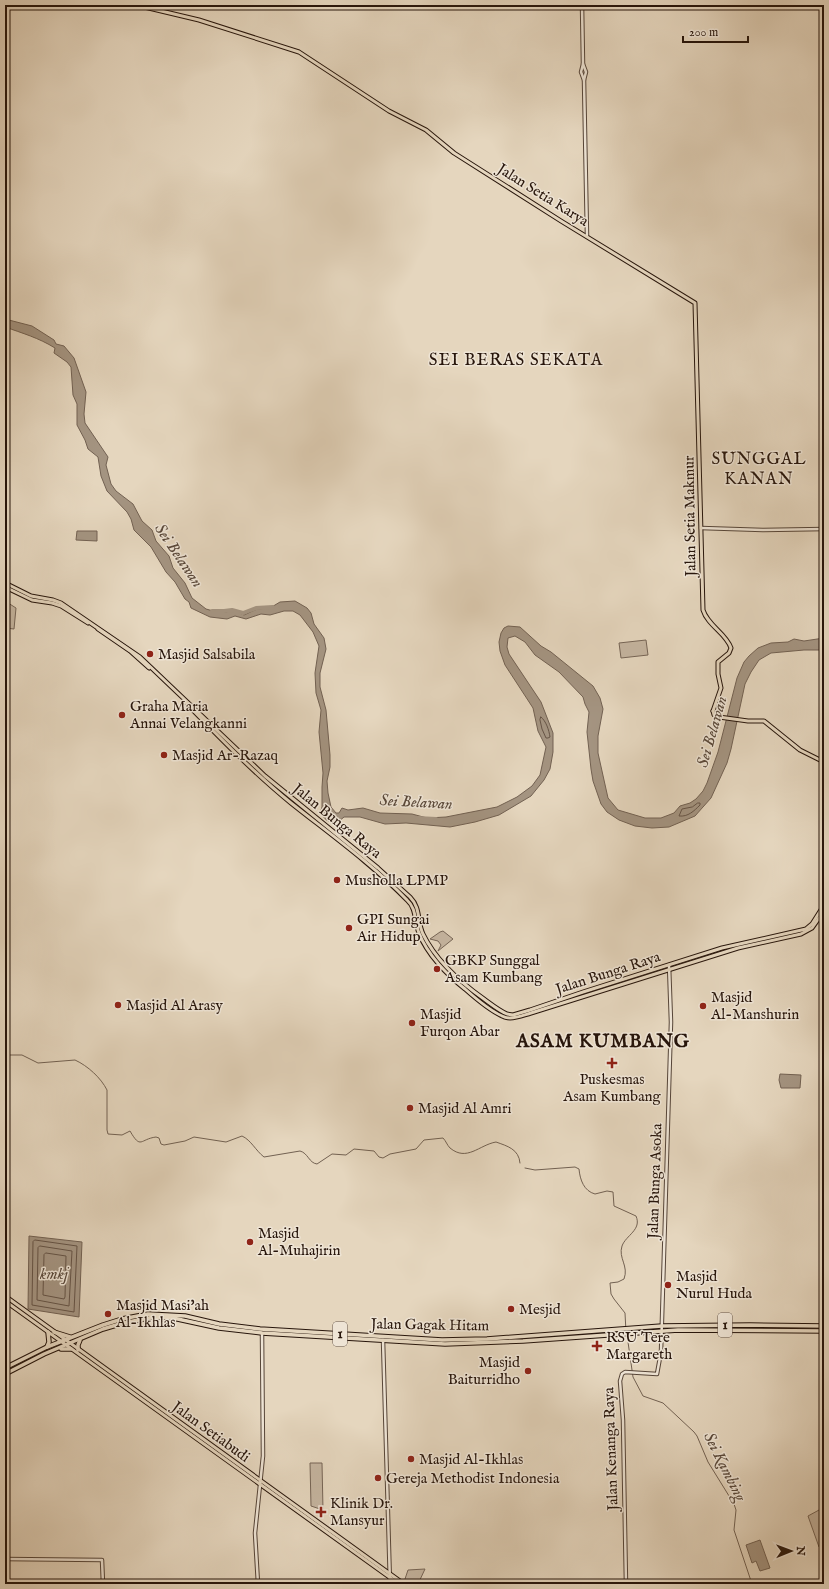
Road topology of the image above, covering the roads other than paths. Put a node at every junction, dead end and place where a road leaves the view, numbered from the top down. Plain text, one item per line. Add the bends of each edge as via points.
1 (136, 5) edge
2 (582, 5) edge
3 (587, 236) junction
4 (695, 303) joint
5 (701, 528) junction
6 (824, 529) edge
7 (5, 583) edge
8 (5, 586) edge
9 (18, 592) junction
10 (824, 762) edge
11 (824, 904) edge
12 (824, 911) edge
13 (762, 940) junction
14 (429, 947) junction
15 (669, 965) junction
16 (670, 969) junction
17 (6, 1299) edge
18 (824, 1326) edge
19 (743, 1327) junction
20 (662, 1328) junction
21 (824, 1331) edge
22 (48, 1332) junction
23 (54, 1332) junction
24 (262, 1333) junction
25 (332, 1335) junction
26 (572, 1335) junction
27 (71, 1337) junction
28 (80, 1340) junction
29 (383, 1340) junction
30 (63, 1341) junction
31 (68, 1344) junction
32 (47, 1348) junction
33 (58, 1349) junction
34 (71, 1349) junction
35 (78, 1350) junction
36 (5, 1368) edge
37 (5, 1374) edge
38 (134, 1392) junction
39 (261, 1483) junction
40 (5, 1559) edge
41 (390, 1576) junction
42 (103, 1584) edge
43 (258, 1584) edge
44 (390, 1584) edge
45 (399, 1584) edge
46 (404, 1584) edge
47 (626, 1584) edge

1 - 3 main road, Jalan Setia Karya via 199,20 299,52 395,115 426,130 454,153
2 - 3 street via 583,64 586,72 584,80
3 - 4 main road, Jalan Setia Karya
4 - 5 main road, Jalan Setia Makmur
5 - 6 street
5 - 10 main road, Jalan Setia Makmur via 704,612 731,648 718,662 721,688 713,711 728,717 764,721 800,750
7 - 9 main road, Jalan Bunga Raya
8 - 9 main road, Jalan Bunga Raya
9 - 14 main road, Jalan Bunga Raya via 32,600 61,606 144,662 290,802 409,901
11 - 13 main road, Jalan Bunga Raya via 806,929
12 - 13 main road, Jalan Bunga Raya via 815,925 805,932
13 - 15 main road, Jalan Bunga Raya via 722,948
13 - 16 main road, Jalan Bunga Raya
14 - 15 main road, Jalan Bunga Raya via 457,978 498,1009 511,1015
14 - 16 main road, Jalan Bunga Raya via 447,973 464,989 502,1016 510,1018
15 - 16 street, Jalan Bunga Asoka
16 - 20 street, Jalan Bunga Asoka
17 - 22 main road, Jalan Setiabudi
17 - 23 main road, Jalan Setiabudi
18 - 19 highway, Jalan Gagak Hitam / 1
19 - 20 highway, Jalan Gagak Hitam / 1
19 - 21 highway, Jalan Gagak Hitam / 1
20 - 26 highway, Jalan Gagak Hitam / 1
20 - 47 street, Jalan Kenanga Raya via 657,1374 628,1372 622,1374 620,1381
22 - 30 main road, Jalan Setiabudi
22 - 32 highway via 50,1342
23 - 27 highway
23 - 30 main road, Jalan Setiabudi
24 - 25 highway, Jalan Gagak Hitam / 1
24 - 28 highway, Jalan Gagak Hitam / 1 via 154,1317 103,1329
24 - 39 street
25 - 26 highway, Jalan Gagak Hitam / 1 via 442,1340
25 - 27 highway, Jalan Gagak Hitam / 1 via 219,1324 185,1316 148,1314 122,1319
25 - 29 highway, Jalan Gagak Hitam / 1
26 - 29 highway, Jalan Gagak Hitam / 1 via 445,1344
27 - 30 highway, Jalan Gagak Hitam / 1
28 - 31 highway, Jalan Gagak Hitam / 1
28 - 35 highway
29 - 41 street
30 - 31 main road, Jalan Setiabudi
30 - 32 highway, 1
31 - 33 highway, 1
31 - 34 main road, Jalan Setiabudi
31 - 35 main road, Jalan Setiabudi
32 - 36 highway, 1
33 - 34 highway
33 - 37 highway, 1
34 - 38 main road, Jalan Setiabudi
35 - 38 main road, Jalan Setiabudi
38 - 39 main road, Jalan Setiabudi
39 - 41 main road, Jalan Setiabudi
39 - 43 street via 255,1533
40 - 42 street via 102,1560
41 - 44 street
41 - 45 main road, Jalan Setiabudi
41 - 46 main road, Jalan Setiabudi

